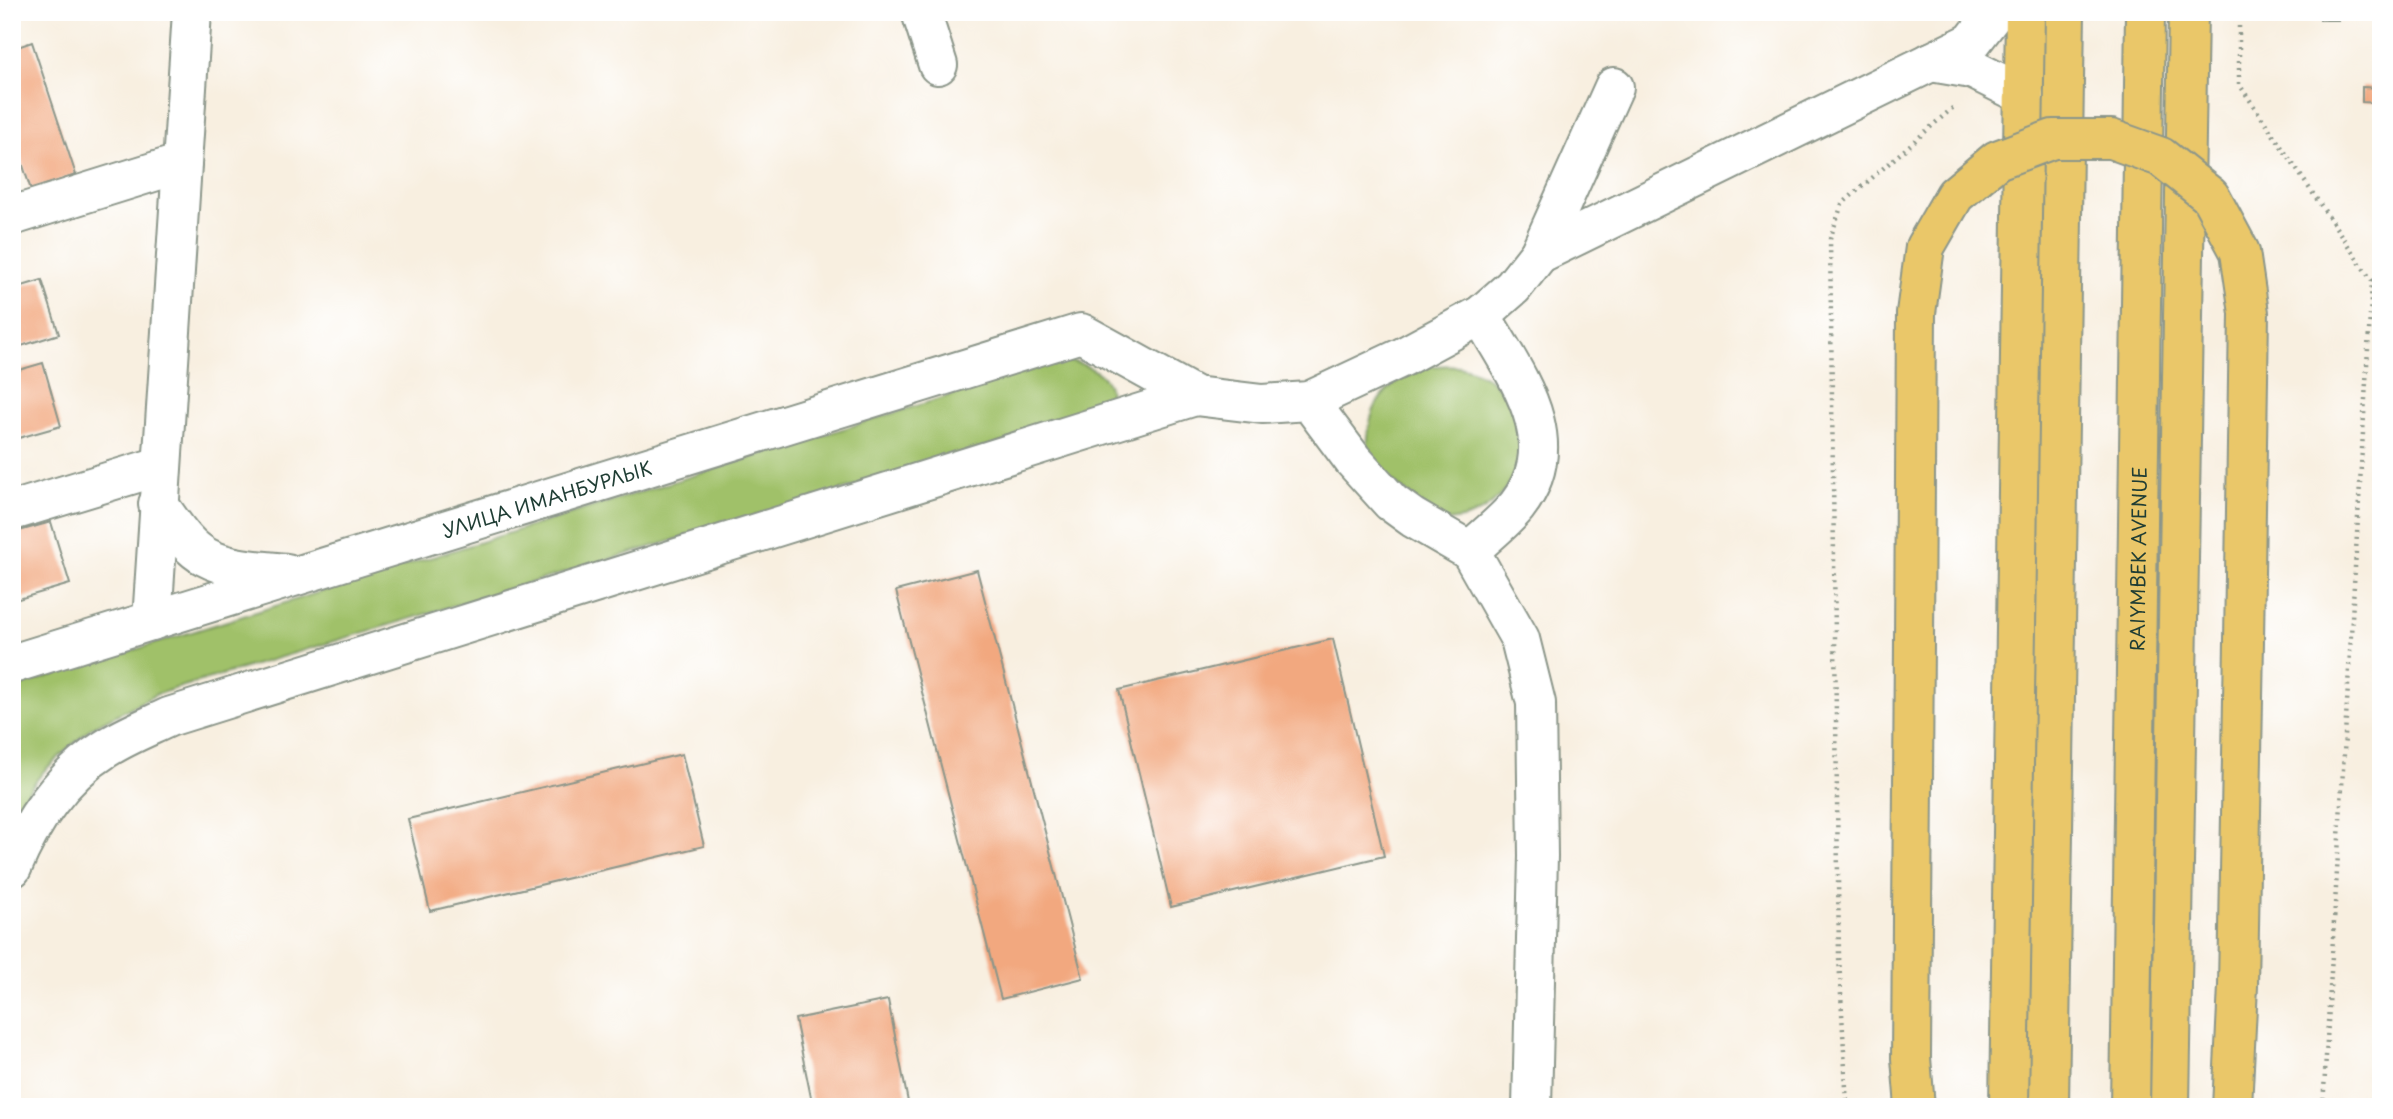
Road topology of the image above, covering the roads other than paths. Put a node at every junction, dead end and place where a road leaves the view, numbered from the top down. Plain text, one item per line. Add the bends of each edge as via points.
1 (192, 12) edge
2 (922, 12) edge
3 (1995, 12) edge
4 (2025, 12) edge
5 (2065, 12) edge
6 (2145, 12) edge
7 (2188, 12) edge
8 (1931, 62) junction
9 (938, 65) dead end
10 (1614, 87) dead end
11 (2024, 95) junction
12 (182, 163) junction
13 (12, 216) edge
14 (1539, 254) junction
15 (1481, 315) junction
16 (1195, 396) junction
17 (1309, 401) junction
18 (160, 466) junction
19 (158, 504) junction
20 (12, 511) edge
21 (1470, 551) junction
22 (300, 574) junction
23 (152, 621) junction
24 (12, 664) edge
25 (12, 868) edge
26 (1532, 1107) edge
27 (1915, 1107) edge
28 (2009, 1107) edge
29 (2049, 1107) edge
30 (2130, 1107) edge
31 (2170, 1107) edge
32 (2232, 1107) edge

1 - 12 street
2 - 9 street
3 - 8 street via 1972,42
4 - 11 main road
5 - 29 main road
6 - 30 main road, RAIYMBEK AVENUE
7 - 31 main road
8 - 11 street via 1972,69
8 - 14 street
10 - 14 street
11 - 28 main road
12 - 13 street
12 - 18 street
14 - 15 street via 1513,287
15 - 17 street
15 - 21 street via 1534,412 1539,438 1529,488
16 - 17 street via 1262,404
16 - 22 street, УЛИЦА ИМАНБУРЛЫК via 1081,333
16 - 25 street via 169,717 105,749 59,788 23,842
17 - 21 street via 1391,502
18 - 19 street
18 - 20 street
19 - 22 street via 205,557 235,567
19 - 23 street
21 - 26 street via 1520,639 1536,703 1538,856
22 - 23 street, УЛИЦА ИМАНБУРЛЫК
23 - 24 street, УЛИЦА ИМАНБУРЛЫК
27 - 32 main road, bridge via 1916,313 1925,247 1955,195 1997,160 2053,139 2111,139 2161,157 2210,196 2240,252 2249,313

